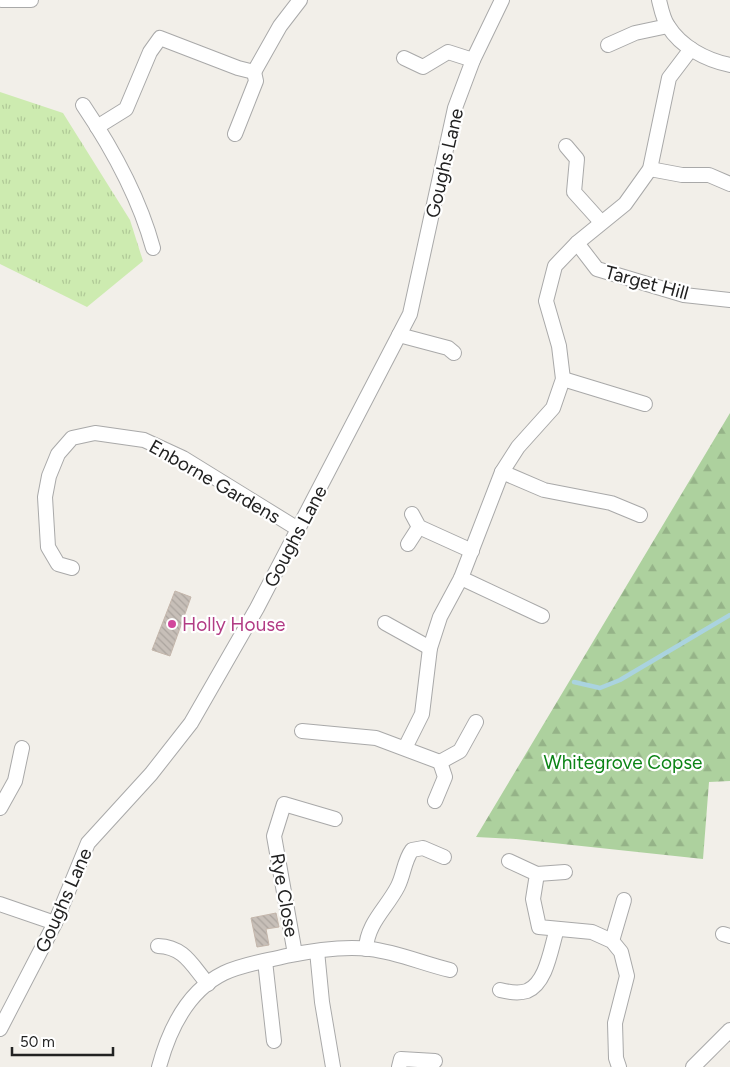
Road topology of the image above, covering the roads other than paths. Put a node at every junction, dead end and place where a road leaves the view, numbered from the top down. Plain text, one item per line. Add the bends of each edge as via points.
1 (2, 0) edge
2 (31, 0) edge
3 (300, 0) edge
4 (502, 0) edge
5 (659, 0) edge
6 (668, 26) junction
7 (608, 45) dead end
8 (690, 49) junction
9 (404, 58) dead end
10 (473, 60) junction
11 (730, 65) edge
12 (254, 72) junction
13 (83, 105) dead end
14 (98, 127) junction
15 (236, 134) dead end
16 (566, 146) dead end
17 (650, 169) junction
18 (730, 184) edge
19 (601, 222) junction
20 (577, 243) junction
21 (153, 248) dead end
22 (730, 300) edge
23 (400, 335) junction
24 (454, 353) dead end
25 (563, 379) junction
26 (645, 404) dead end
27 (502, 472) junction
28 (412, 514) dead end
29 (640, 515) dead end
30 (419, 527) junction
31 (298, 529) junction
32 (408, 544) dead end
33 (472, 551) junction
34 (72, 568) dead end
35 (461, 578) junction
36 (542, 616) dead end
37 (385, 623) dead end
38 (430, 648) junction
39 (476, 722) dead end
40 (302, 731) dead end
41 (22, 748) dead end
42 (404, 748) junction
43 (440, 762) junction
44 (435, 801) dead end
45 (0, 808) edge
46 (335, 819) dead end
47 (444, 857) dead end
48 (509, 861) dead end
49 (565, 872) dead end
50 (537, 874) junction
51 (624, 900) dead end
52 (0, 904) edge
53 (55, 923) junction
54 (557, 929) junction
55 (612, 941) junction
56 (158, 946) dead end
57 (366, 949) junction
58 (317, 951) junction
59 (295, 954) junction
60 (265, 961) junction
61 (450, 970) dead end
62 (208, 984) junction
63 (500, 990) dead end
64 (0, 1029) edge
65 (729, 1034) edge
66 (274, 1041) dead end
67 (435, 1061) dead end
68 (332, 1063) edge
69 (159, 1067) edge
70 (399, 1067) edge
71 (619, 1067) edge
72 (693, 1067) edge

1 - 2 street
3 - 12 street via 280,26
4 - 10 street, Goughs Lane
5 - 6 street
6 - 7 street via 635,33
6 - 8 street
8 - 11 street via 714,62
8 - 17 street via 670,78
9 - 10 street via 423,67 448,52
10 - 23 street, Goughs Lane via 455,108 410,314
12 - 14 street via 160,38 150,52 126,109
12 - 15 street via 256,81
13 - 14 street
14 - 21 street via 144,216
16 - 19 street via 577,159 574,192
17 - 18 street via 682,175 710,175
17 - 19 street via 624,204
19 - 20 street
20 - 22 street, Target Hill via 597,269 684,295
20 - 25 street via 555,266 546,301 559,346
23 - 24 street via 448,348
23 - 31 street, Goughs Lane
25 - 26 street
25 - 27 street via 553,408 518,447
27 - 29 street via 544,490 612,503
27 - 33 street
28 - 30 street
30 - 32 street
30 - 33 street
31 - 34 street, Enborne Gardens via 183,458 144,440 96,432 72,438 58,454 45,497 48,547 58,564
31 - 53 street, Goughs Lane via 191,723 152,774 88,843
33 - 35 street
35 - 36 street
35 - 38 street via 440,617
37 - 38 street
38 - 42 street via 422,714
39 - 43 street via 460,751
40 - 42 street via 376,738
41 - 45 street via 15,781
42 - 43 street
43 - 44 street via 445,777
46 - 59 street, Rye Close via 284,804 274,836
47 - 57 street via 423,848 412,850 397,888 376,918
48 - 50 street
49 - 50 street
50 - 54 street via 534,899 539,927
51 - 55 street
52 - 53 street
53 - 64 street, Goughs Lane
54 - 55 street via 592,932
54 - 63 street via 542,978 528,991
55 - 71 street via 621,952 628,976 615,1023
56 - 62 street via 171,946 179,952
57 - 58 street
57 - 61 street
58 - 59 street
58 - 68 street
59 - 60 street
60 - 62 street via 224,974
60 - 66 street
62 - 69 street via 178,1016
65 - 72 street
67 - 70 street via 401,1059

